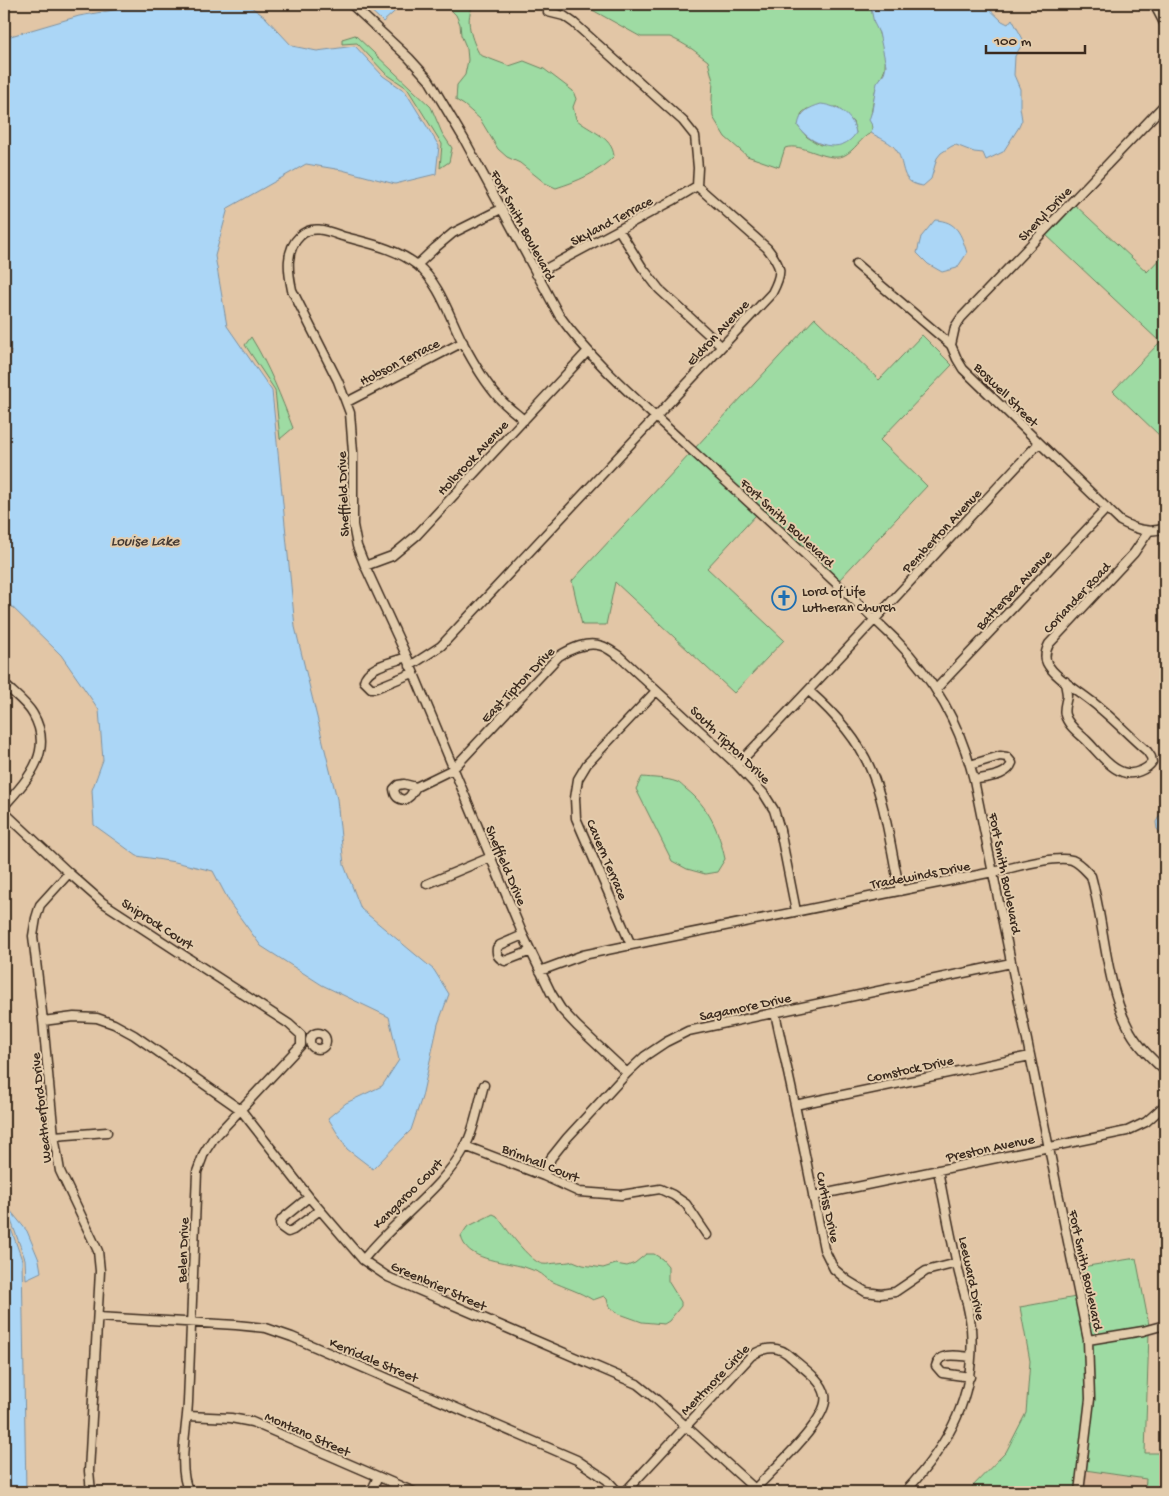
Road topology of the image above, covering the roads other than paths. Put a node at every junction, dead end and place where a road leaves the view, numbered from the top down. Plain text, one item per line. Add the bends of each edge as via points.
1 (351, 4) edge
2 (1154, 4) edge
3 (548, 12) dead end
4 (1165, 26) edge
5 (1165, 104) edge
6 (697, 186) junction
7 (501, 208) junction
8 (620, 230) junction
9 (856, 264) dead end
10 (417, 265) junction
11 (536, 274) junction
12 (463, 342) junction
13 (951, 345) junction
14 (721, 346) junction
15 (588, 352) junction
16 (347, 402) junction
17 (656, 417) junction
18 (524, 420) junction
19 (1039, 443) junction
20 (1107, 508) junction
21 (1165, 528) edge
22 (1149, 531) junction
23 (365, 566) junction
24 (874, 618) junction
25 (407, 657) junction
26 (411, 669) junction
27 (1065, 681) junction
28 (4, 684) edge
29 (937, 688) junction
30 (656, 691) junction
31 (809, 691) junction
32 (970, 764) junction
33 (737, 765) junction
34 (452, 769) junction
35 (974, 780) junction
36 (416, 786) dead end
37 (4, 806) edge
38 (4, 812) edge
39 (491, 857) junction
40 (993, 872) junction
41 (69, 874) junction
42 (427, 884) dead end
43 (900, 891) junction
44 (796, 911) junction
45 (523, 934) junction
46 (631, 945) junction
47 (531, 951) junction
48 (1011, 963) junction
49 (540, 970) junction
50 (775, 1013) junction
51 (43, 1021) junction
52 (310, 1040) dead end
53 (301, 1043) junction
54 (1030, 1056) junction
55 (1165, 1071) edge
56 (627, 1073) junction
57 (484, 1085) dead end
58 (795, 1105) junction
59 (1165, 1105) edge
60 (241, 1110) junction
61 (107, 1132) dead end
62 (54, 1136) junction
63 (465, 1146) junction
64 (1049, 1147) junction
65 (938, 1170) junction
66 (544, 1176) junction
67 (813, 1196) junction
68 (309, 1197) junction
69 (320, 1210) junction
70 (707, 1235) dead end
71 (363, 1260) junction
72 (957, 1263) junction
73 (98, 1317) junction
74 (192, 1324) junction
75 (1165, 1324) edge
76 (1088, 1340) junction
77 (971, 1357) junction
78 (970, 1376) junction
79 (188, 1416) junction
80 (686, 1426) junction
81 (378, 1477) junction
82 (754, 1490) edge
83 (91, 1492) edge
84 (189, 1492) edge
85 (371, 1492) edge
86 (414, 1492) edge
87 (618, 1492) edge
88 (625, 1492) edge
89 (905, 1492) edge
90 (1079, 1492) edge

1 - 7 street, Fort Smith Boulevard via 429,80
2 - 4 street
3 - 6 street via 564,16 574,23 696,136
5 - 13 street, Sheryl Drive via 961,318
6 - 8 street, Skyland Terrace
6 - 14 street, Eldron Avenue via 767,248 780,271 772,293
7 - 10 street via 454,234
7 - 11 street, Fort Smith Boulevard
8 - 11 street, Skyland Terrace
8 - 14 street via 659,289
9 - 13 street, Boswell Street
10 - 12 street, Sheffield Drive via 436,287
10 - 16 street, Sheffield Drive via 379,246 322,230 311,229 301,234 290,250 292,290
11 - 15 street, Fort Smith Boulevard via 558,315
12 - 16 street, Hobson Terrace
12 - 18 street, Sheffield Drive via 499,398
13 - 19 street, Boswell Street via 964,368
14 - 17 street, Eldron Avenue
15 - 17 street, Fort Smith Boulevard
15 - 18 street, Holbrook Avenue
16 - 23 street, Sheffield Drive via 353,452 352,525
17 - 24 street, Fort Smith Boulevard
17 - 26 street, Eldron Avenue via 441,646
18 - 23 street, Holbrook Avenue via 416,536 392,556
19 - 20 street, Boswell Street
19 - 24 street, Pemberton Avenue
20 - 22 street, Boswell Street via 1134,529
20 - 29 street, Battersea Avenue
21 - 22 street
22 - 27 street, Coriander Road via 1134,553 1049,644 1046,661
23 - 25 street, Sheffield Drive
24 - 29 street, Fort Smith Boulevard via 911,655
24 - 31 street, Pemberton Avenue
25 - 26 street, Sheffield Drive
25 - 26 street, Eldron Avenue via 372,670 364,681 371,688 376,688
26 - 34 street, Sheffield Drive
27 - 27 street, Coriander Road via 1147,751 1152,762 1149,766 1135,773 1125,773 1103,758 1067,719 1064,712 1067,698
28 - 37 street via 33,713 40,729 40,746 30,776
29 - 32 street, Fort Smith Boulevard via 958,729
30 - 33 street, South Tipton Drive
30 - 34 street, East Tipton Drive via 619,656 601,646 572,648 560,656
30 - 46 street, Cavern Terrace via 587,764 578,779 575,798 576,818
31 - 33 street, Pemberton Avenue
31 - 43 street via 844,726 870,767 879,793
32 - 35 street, Fort Smith Boulevard
32 - 35 street via 1000,756 1007,757 1012,763 1003,773
33 - 44 street, South Tipton Drive via 774,810
34 - 36 street
34 - 39 street, Sheffield Drive
35 - 40 street, Fort Smith Boulevard
38 - 41 street, Shiprock Court
39 - 42 street
39 - 45 street, Sheffield Drive
40 - 43 street, Tradewinds Drive
40 - 48 street, Fort Smith Boulevard
40 - 55 street, Tradewinds Drive via 1044,861 1072,860 1082,866 1095,891 1117,1000 1131,1032
41 - 51 street, Weatherford Drive via 40,905 36,918 33,936
41 - 53 street, Shiprock Court via 102,902 290,1024 301,1035
43 - 44 street, Tradewinds Drive
44 - 46 street, Tradewinds Drive
45 - 47 street, Sheffield Drive
45 - 47 street via 500,945 497,955 505,961
46 - 49 street, Tradewinds Drive via 583,955
47 - 49 street, Sheffield Drive
48 - 50 street, Sagamore Drive
48 - 54 street, Fort Smith Boulevard
49 - 56 street, Sheffield Drive via 561,1009
50 - 56 street, Sagamore Drive via 688,1031 645,1056
50 - 58 street, Curtiss Drive
51 - 60 street, Greenbrier Street via 97,1018 114,1024
51 - 62 street, Weatherford Drive
52 - 53 street
53 - 60 street, Belen Drive
54 - 58 street, Comstock Drive
54 - 64 street, Fort Smith Boulevard
56 - 66 street, Sagamore Drive via 567,1138 551,1158
57 - 63 street, Kangaroo Court
58 - 67 street, Curtiss Drive
59 - 64 street, Preston Avenue via 1146,1122 1127,1131
60 - 68 street, Greenbrier Street
60 - 74 street, Belen Drive via 213,1139 197,1172
61 - 62 street
62 - 73 street, Weatherford Drive via 60,1170 98,1251
63 - 66 street, Brimhall Court
63 - 71 street, Kangaroo Court via 448,1172 376,1242
64 - 65 street, Preston Avenue
64 - 76 street, Fort Smith Boulevard
65 - 67 street, Preston Avenue
65 - 72 street, Leeward Drive
66 - 70 street, Brimhall Court via 579,1192 621,1195 660,1189 686,1204
67 - 72 street, Curtiss Drive via 824,1249 834,1269 866,1292 895,1292 926,1271
68 - 69 street, Greenbrier Street
68 - 69 street via 282,1218 281,1227 288,1232 293,1230
69 - 71 street, Greenbrier Street
71 - 80 street, Greenbrier Street via 388,1277 637,1384
72 - 77 street, Leeward Drive via 971,1326
73 - 74 street, Kerridale Street
73 - 83 street, Weatherford Drive via 89,1471
74 - 79 street, Belen Drive
74 - 87 street, Kerridale Street via 266,1328 292,1337 577,1460 607,1480
75 - 76 street
76 - 90 street, Fort Smith Boulevard via 1090,1399
77 - 78 street, Leeward Drive
77 - 78 street via 944,1356 936,1366 942,1373
78 - 89 street, Leeward Drive via 959,1414 942,1448
79 - 81 street, Montano Street via 252,1422
79 - 84 street, Belen Drive via 183,1465
80 - 82 street, Greenbrier Street
80 - 82 street, Mentmore Circle via 760,1350 773,1348 786,1352 819,1382 826,1395 824,1409 815,1426
80 - 88 street, Mentmore Circle
81 - 85 street
81 - 86 street, Montano Street

